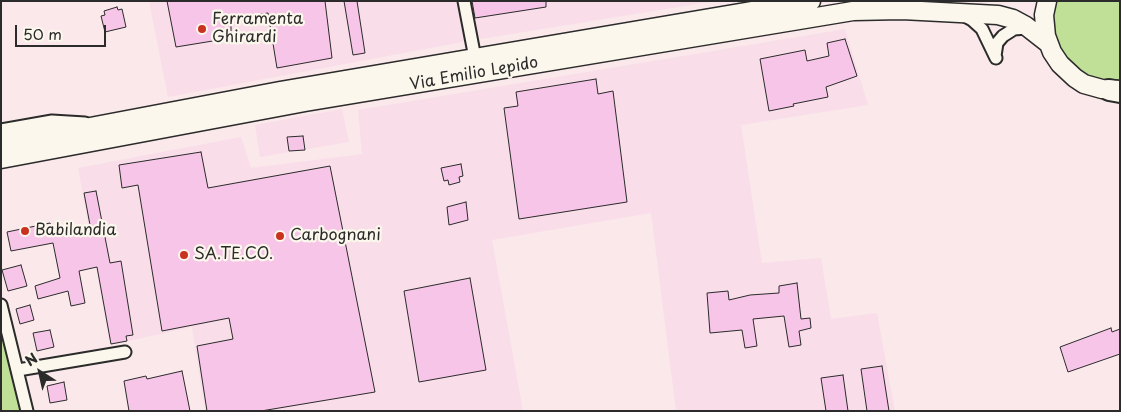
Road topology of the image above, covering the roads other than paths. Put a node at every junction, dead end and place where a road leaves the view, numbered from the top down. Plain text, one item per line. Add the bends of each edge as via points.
1 (464, 1) edge
2 (811, 1) edge
3 (1047, 1) edge
4 (949, 12) junction
5 (1033, 30) junction
6 (1048, 44) junction
7 (475, 58) junction
8 (1116, 91) edge
9 (114, 122) junction
10 (1, 130) edge
11 (1, 144) edge
12 (1, 159) edge
13 (1, 305) edge
14 (125, 352) dead end
15 (18, 370) junction
16 (27, 411) edge

1 - 7 street
2 - 7 main road, Via Emilio Lepido
3 - 6 main road via 1044,26
4 - 5 main road, Via Emilio Lepido via 1007,17
4 - 5 street, Via Emilio Lepido via 963,15 976,24 986,35 996,58 997,43 1005,34 1020,28
4 - 12 main road, Via Emilio Lepido via 883,9 834,13 305,102
5 - 6 main road, Via Emilio Lepido
6 - 8 main road via 1060,64 1075,78 1094,87
7 - 9 main road, Via Emilio Lepido
9 - 10 street via 52,121
9 - 11 main road, Via Emilio Lepido
13 - 15 street
14 - 15 street
15 - 16 street

